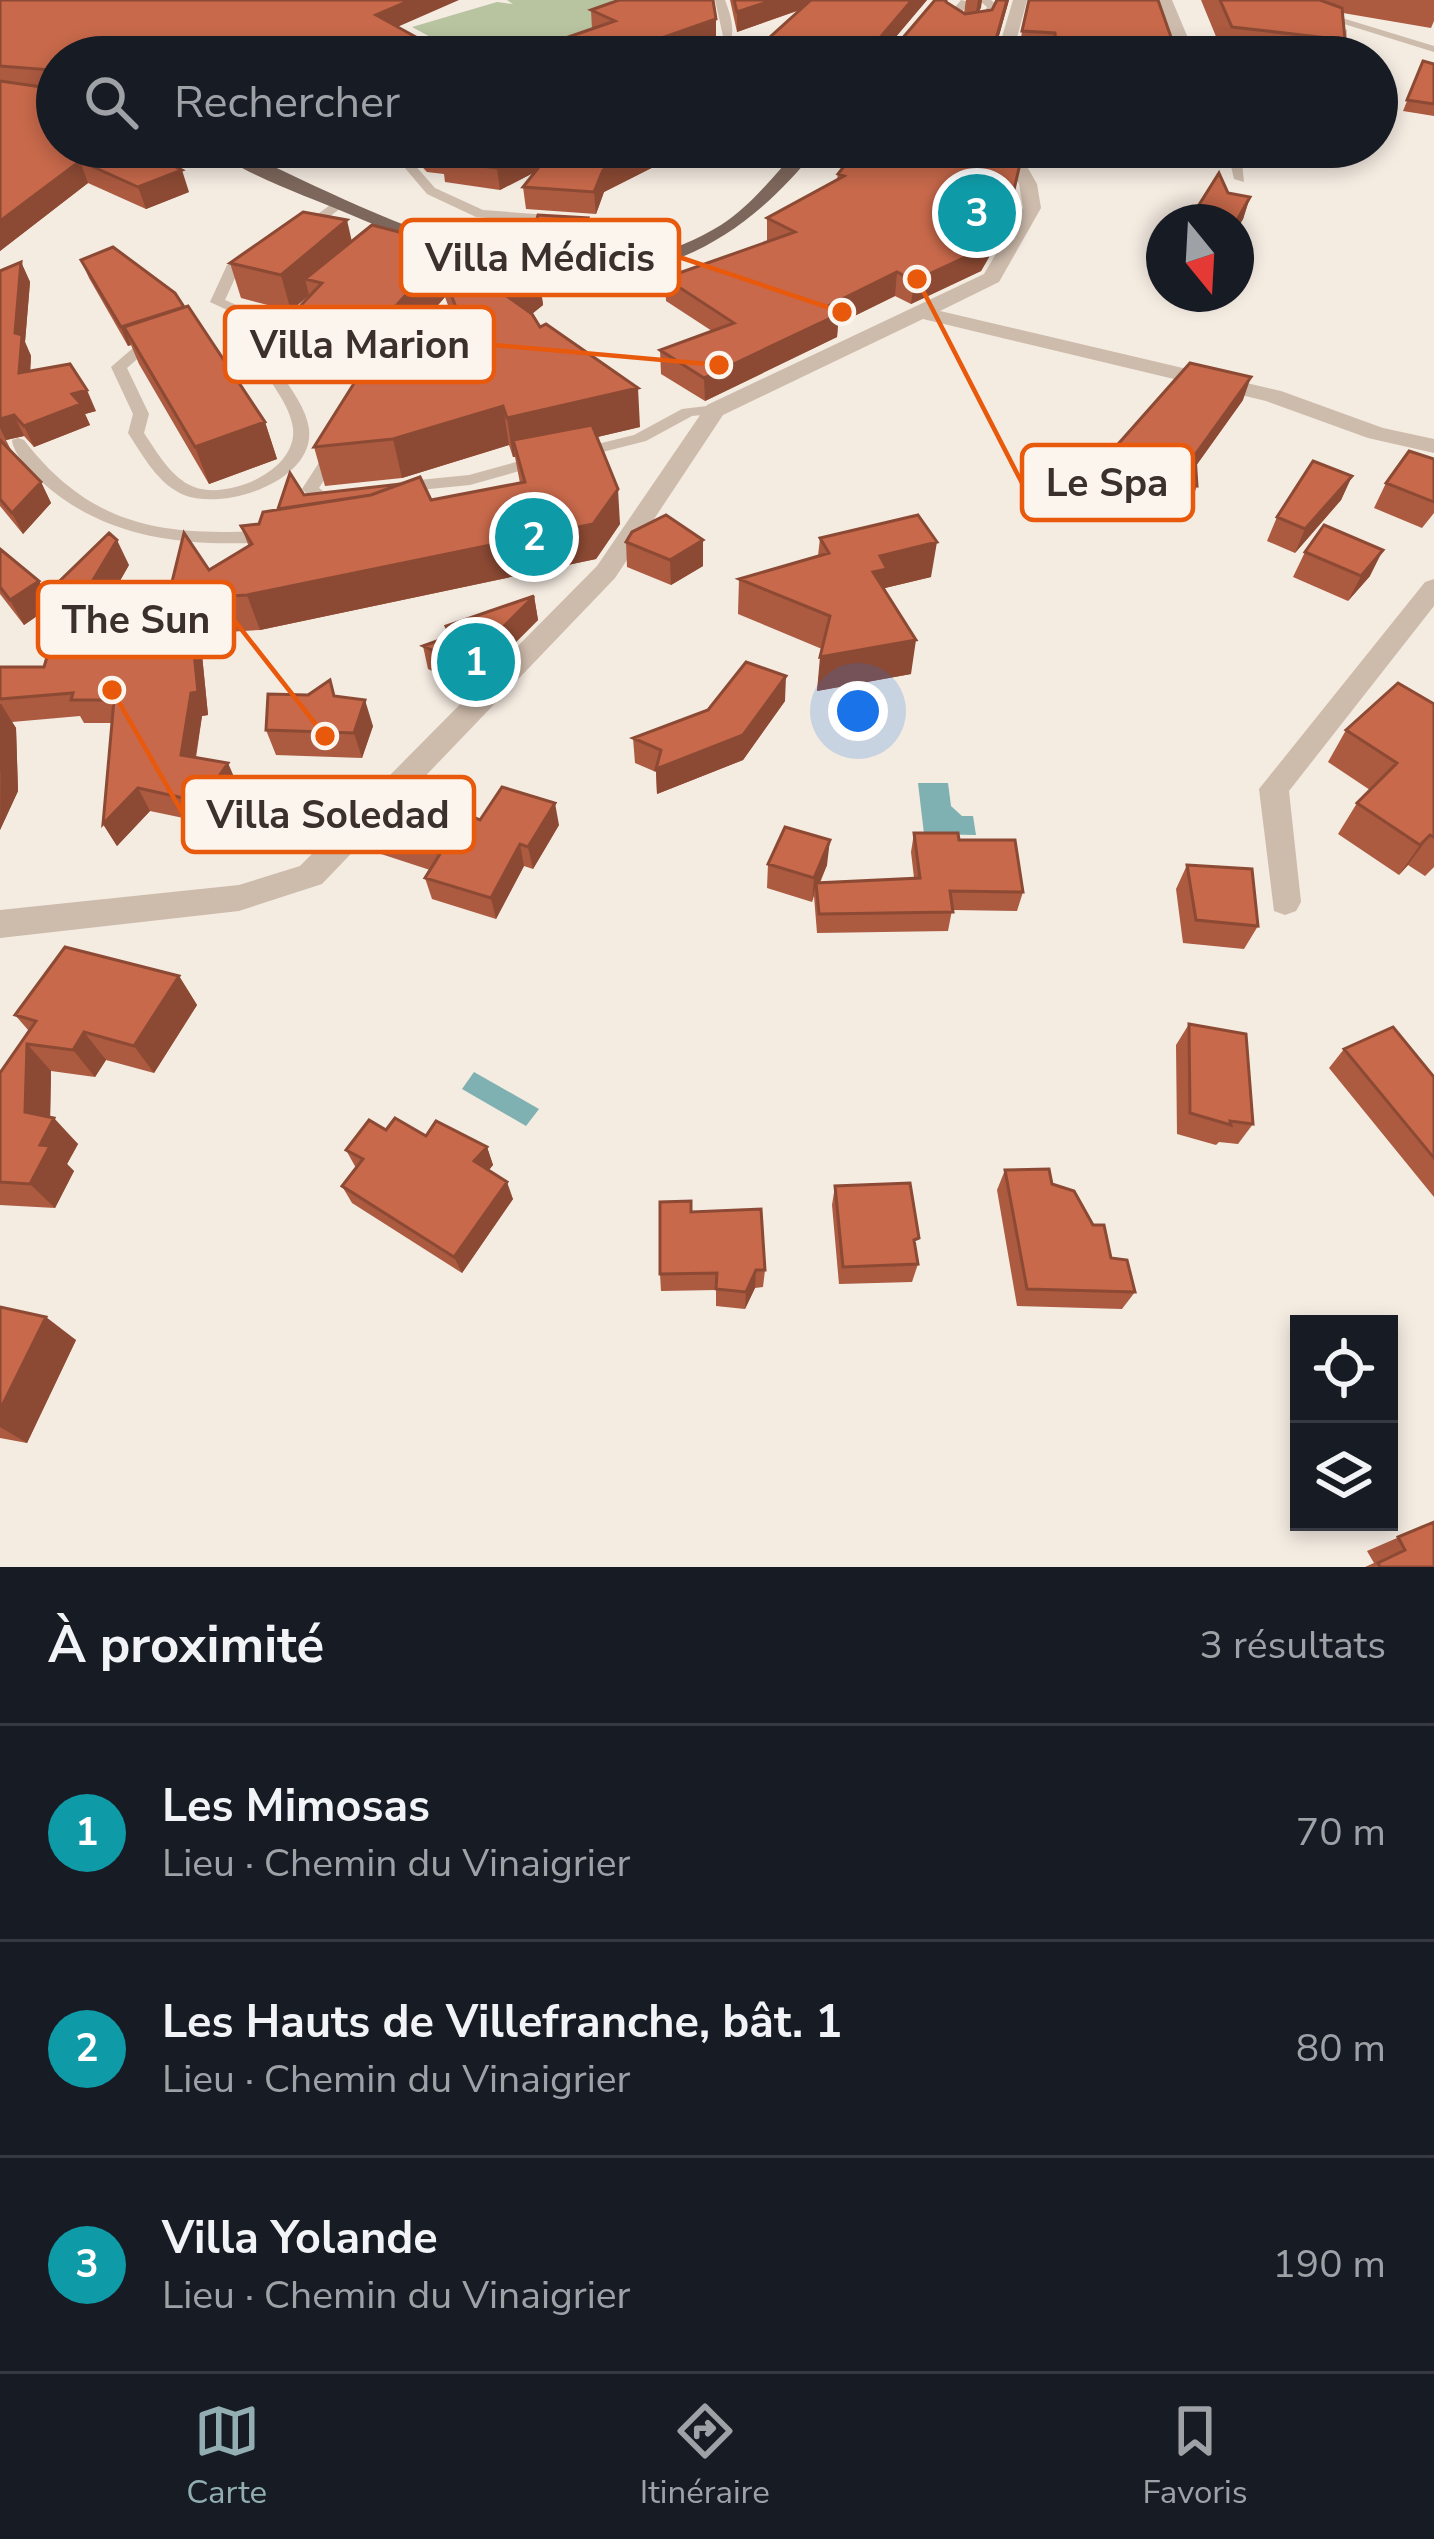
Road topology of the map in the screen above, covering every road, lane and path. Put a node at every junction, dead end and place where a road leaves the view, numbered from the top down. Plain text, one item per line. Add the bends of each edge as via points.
1 (720, 0) edge
2 (981, 0) edge
3 (1020, 0) edge
4 (1165, 0) edge
5 (1257, 0) edge
6 (1272, 0) edge
7 (940, 1) edge
8 (965, 2) edge
9 (1342, 30) joint
10 (729, 36) edge
11 (1010, 36) edge
12 (1180, 36) edge
13 (1342, 36) edge
14 (1391, 36) edge
15 (1398, 38) edge
16 (1434, 49) edge
17 (266, 168) edge
18 (412, 168) edge
19 (788, 168) edge
20 (1018, 168) edge
21 (343, 202) junction
22 (342, 238) edge
23 (234, 266) edge
24 (629, 266) junction
25 (327, 295) edge
26 (920, 312) junction
27 (290, 321) junction
28 (178, 340) edge
29 (716, 410) junction
30 (341, 442) edge
31 (18, 443) edge
32 (1434, 446) edge
33 (447, 484) junction
34 (383, 490) edge
35 (360, 493) edge
36 (415, 505) edge
37 (290, 535) edge
38 (1434, 588) edge
39 (1285, 902) dead end
40 (0, 924) edge

1 - 10 lane
2 - 8 lane
2 - 8 lane via 993,6 981,25 951,18
3 - 11 street
4 - 12 street
5 - 9 street
6 - 14 lane
7 - 8 lane
9 - 13 lane
15 - 16 lane
17 - 21 main road
18 - 24 lane via 431,191 481,214 609,224
19 - 24 main road via 731,226 698,246
20 - 26 street via 1033,196 1026,224 992,278
21 - 22 lane via 313,223
21 - 24 main road via 510,263
23 - 27 lane via 217,302 262,322
25 - 27 lane
26 - 29 street
26 - 32 street via 1252,390
27 - 28 lane via 272,338 266,362 301,429 296,456 287,469 218,495 193,493 166,476 136,434 141,414 119,367
29 - 33 lane via 688,412 598,451
29 - 40 street via 606,572 311,875 256,896 52,912
30 - 35 lane via 310,489 320,496
31 - 37 lane via 72,505 112,521 199,540
33 - 34 lane
33 - 36 lane
38 - 39 street via 1274,789

